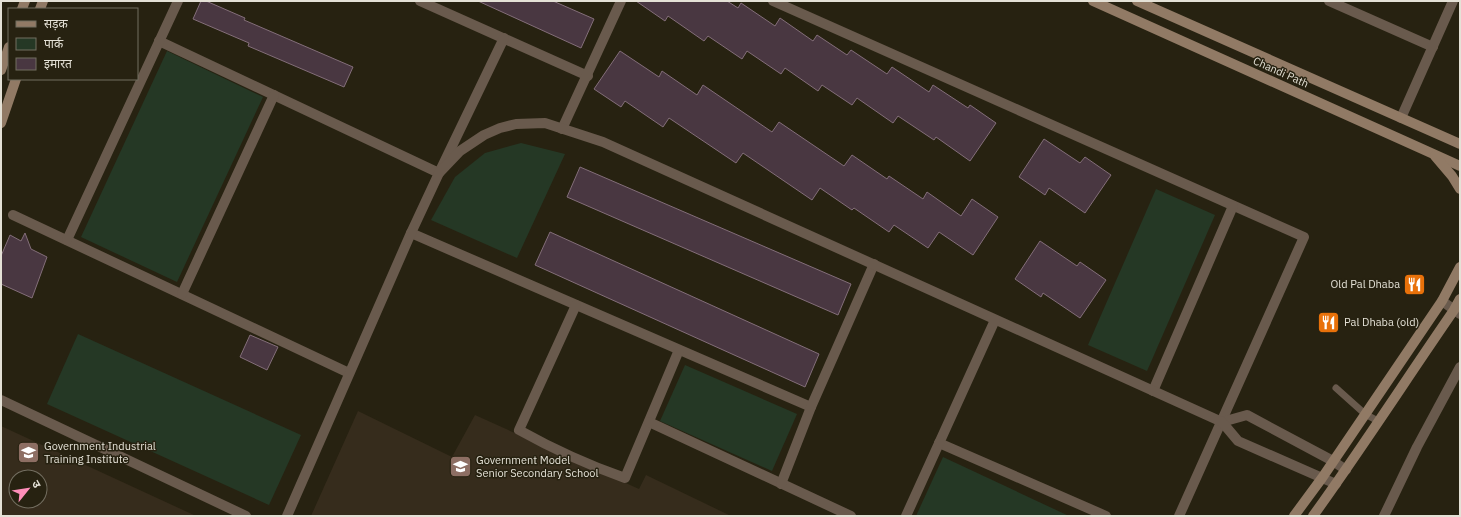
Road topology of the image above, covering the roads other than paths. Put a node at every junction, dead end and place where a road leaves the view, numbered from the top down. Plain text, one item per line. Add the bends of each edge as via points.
1 (178, 1) edge
2 (420, 1) edge
3 (621, 1) edge
4 (773, 1) edge
5 (1093, 1) edge
6 (1137, 1) edge
7 (1329, 1) edge
8 (1453, 1) edge
9 (504, 38) junction
10 (159, 41) junction
11 (1433, 47) junction
12 (8, 50) edge
13 (1, 70) edge
14 (588, 76) junction
15 (16, 80) edge
16 (274, 95) junction
17 (1401, 118) junction
18 (1, 123) edge
19 (562, 129) junction
20 (1447, 139) junction
21 (1460, 140) edge
22 (1460, 144) edge
23 (1432, 153) junction
24 (1460, 166) edge
25 (439, 173) junction
26 (1460, 189) edge
27 (1233, 206) junction
28 (13, 215) dead end
29 (411, 233) junction
30 (66, 240) junction
31 (874, 264) junction
32 (1460, 267) edge
33 (182, 294) junction
34 (1460, 299) edge
35 (1442, 301) junction
36 (576, 305) junction
37 (1457, 312) edge
38 (995, 320) junction
39 (679, 350) junction
40 (1460, 367) edge
41 (349, 373) junction
42 (1336, 388) dead end
43 (1153, 391) junction
44 (1, 400) edge
45 (811, 407) junction
46 (1365, 414) junction
47 (1378, 421) junction
48 (649, 422) junction
49 (1222, 422) junction
50 (939, 443) junction
51 (1333, 460) junction
52 (1346, 470) junction
53 (1322, 478) junction
54 (781, 484) junction
55 (1336, 484) junction
56 (1088, 512) edge
57 (246, 516) edge
58 (287, 516) edge
59 (851, 516) edge
60 (906, 516) edge
61 (1106, 516) edge
62 (1179, 516) edge
63 (1294, 516) edge
64 (1313, 516) edge
65 (1384, 516) edge

1 - 10 street
2 - 9 street
3 - 14 street
4 - 27 street
5 - 23 main road, Chandi Path
6 - 17 main road, Chandi Path
7 - 11 street
8 - 11 street
9 - 14 street
9 - 25 street
10 - 16 street
10 - 30 street
11 - 17 street
12 - 13 main road
14 - 19 street
15 - 18 main road
16 - 25 street
16 - 33 street
17 - 20 main road, Chandi Path
19 - 25 street via 545,124 516,124 500,128 460,151
19 - 31 street via 603,142
20 - 21 main road
20 - 22 main road, Chandi Path
23 - 24 main road, Chandi Path
23 - 26 main road
25 - 29 street
27 - 43 street
27 - 49 street via 1304,238
28 - 30 street
29 - 36 street
29 - 41 street
30 - 33 street
31 - 38 street
31 - 45 street
32 - 35 main road
33 - 41 street
34 - 37 main road
35 - 37 street
35 - 46 main road
36 - 39 street
36 - 48 street via 519,430 548,446 625,478
37 - 47 main road
38 - 43 street
38 - 50 street
39 - 45 street
39 - 48 street
40 - 65 street
41 - 58 street
42 - 46 lane
43 - 49 street
44 - 57 street
45 - 54 street
46 - 47 lane
46 - 51 main road
47 - 52 main road
48 - 54 street
49 - 51 street via 1247,415
49 - 53 street via 1238,441
49 - 62 street
50 - 56 street
50 - 60 street
51 - 52 street
51 - 53 main road
52 - 55 main road
53 - 55 street
53 - 63 main road
54 - 59 street
55 - 64 main road
56 - 61 street

